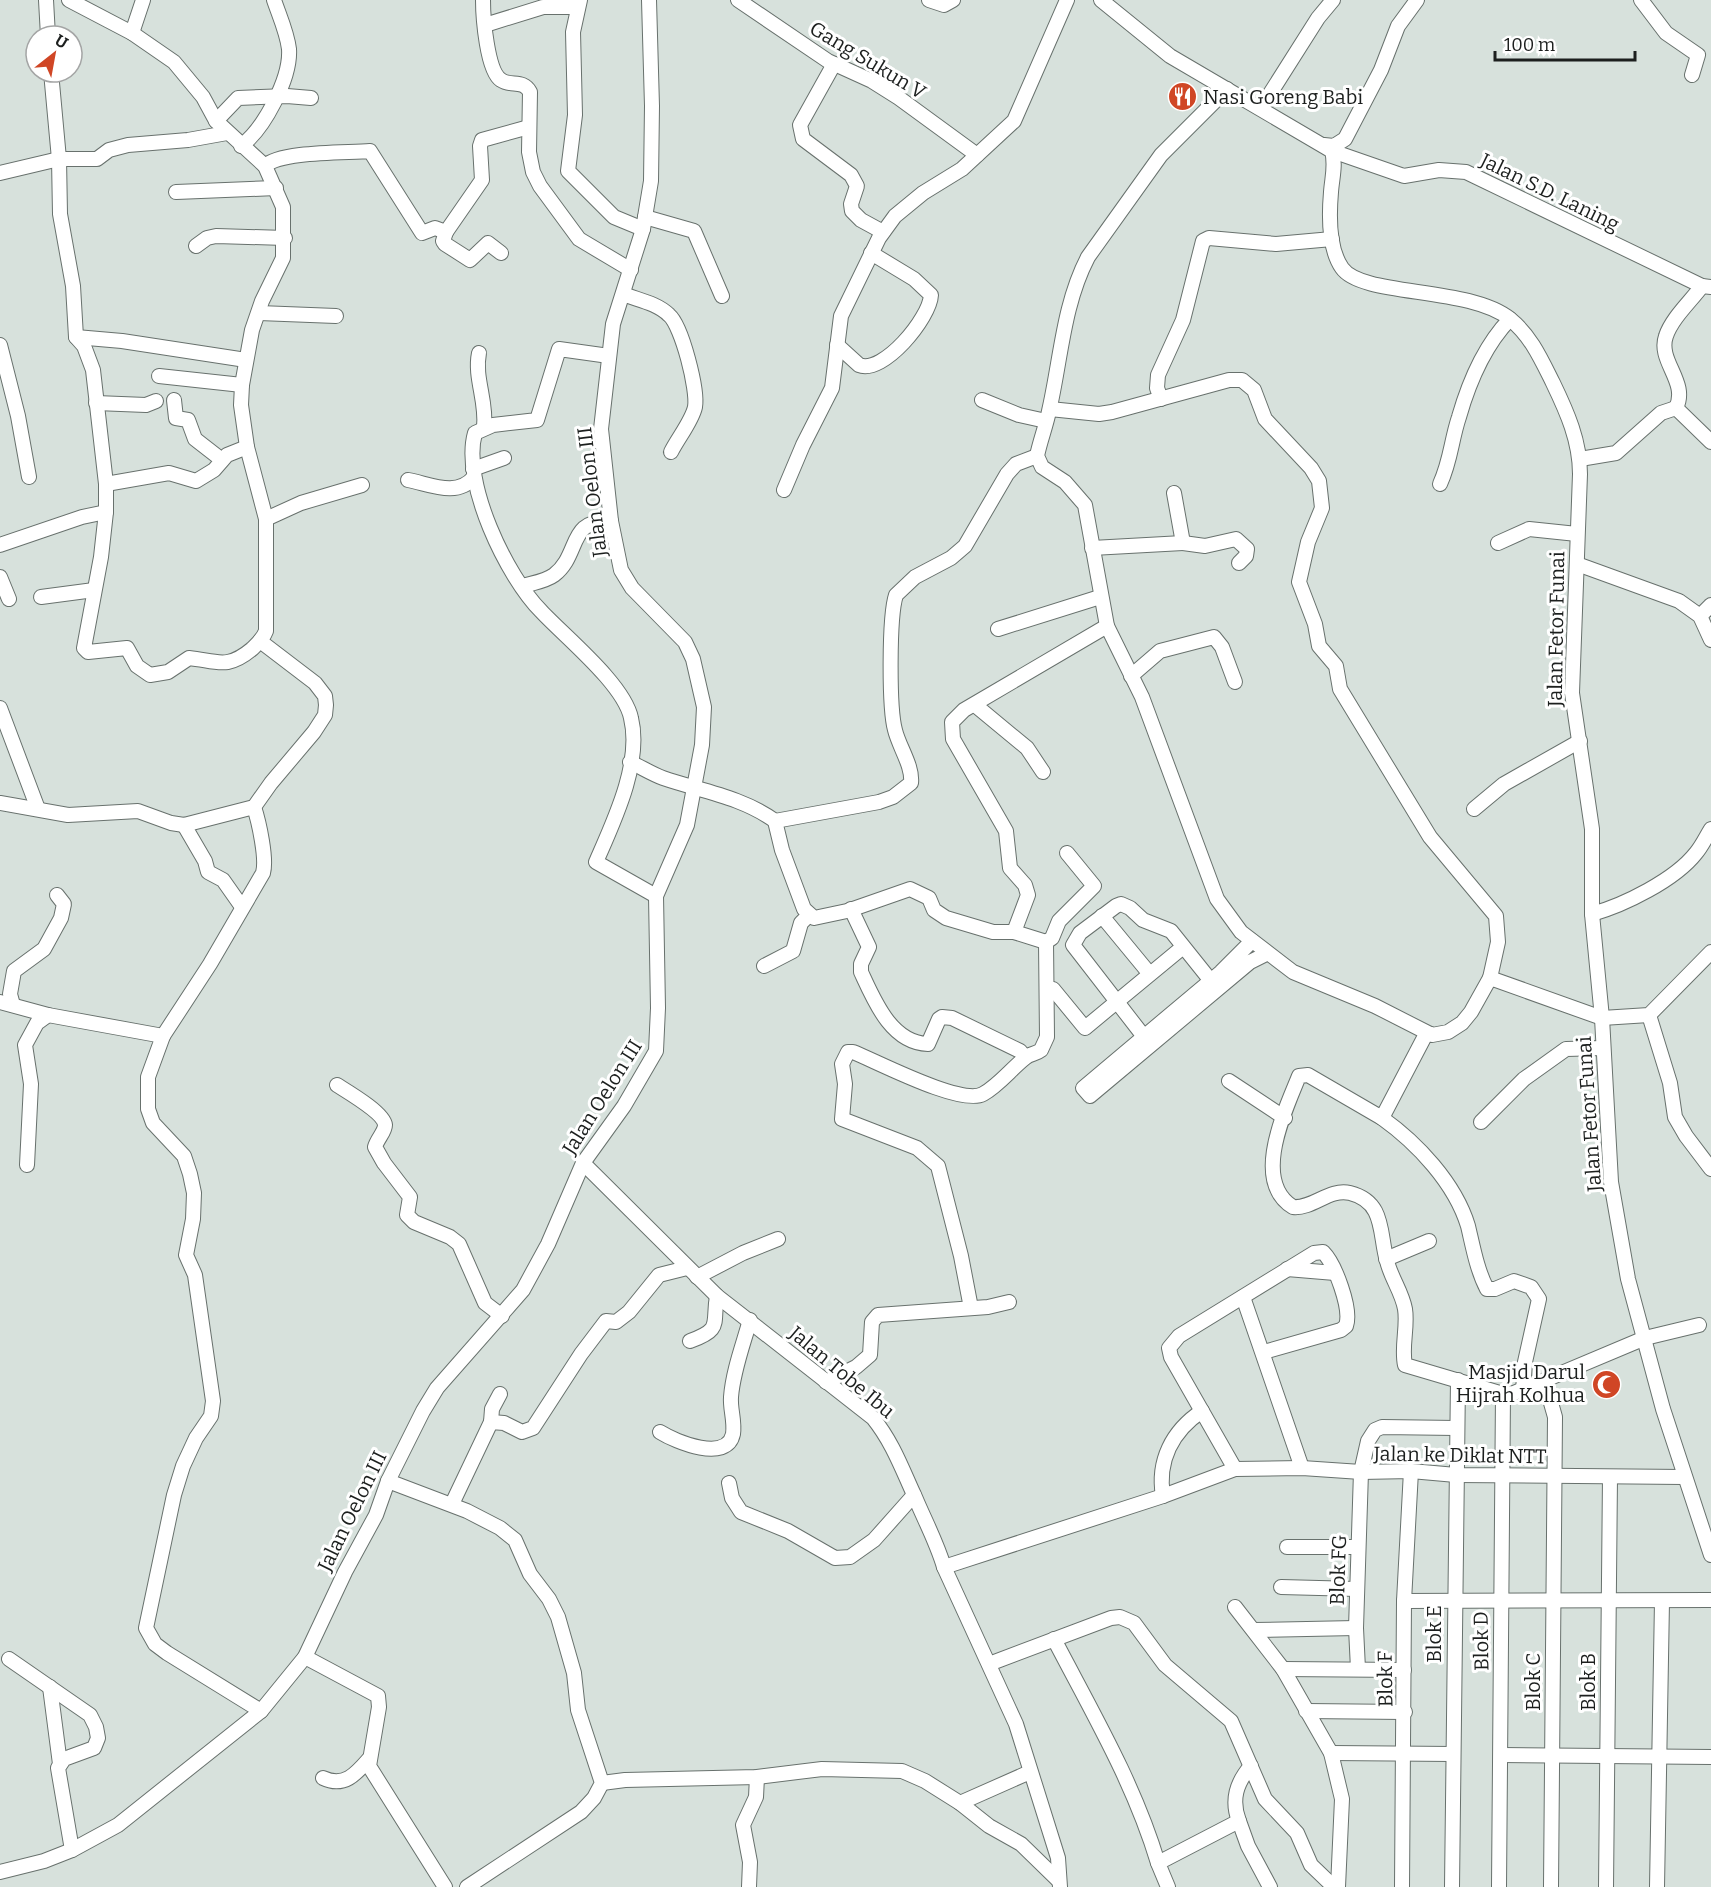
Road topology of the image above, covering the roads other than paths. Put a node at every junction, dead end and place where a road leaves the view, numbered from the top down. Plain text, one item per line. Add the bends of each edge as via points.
1 (46, 0) edge
2 (69, 0) edge
3 (143, 0) edge
4 (274, 0) edge
5 (483, 0) edge
6 (649, 0) edge
7 (738, 0) edge
8 (929, 0) edge
9 (952, 0) edge
10 (1067, 0) edge
11 (1333, 0) edge
12 (1417, 0) edge
13 (1641, 0) edge
14 (1107, 2) edge
15 (579, 3) edge
16 (47, 24) edge
17 (485, 26) junction
18 (132, 33) junction
19 (834, 64) junction
20 (1692, 75) dead end
21 (52, 84) edge
22 (1227, 89) junction
23 (277, 97) junction
24 (311, 98) dead end
25 (1261, 108) junction
26 (216, 121) junction
27 (529, 128) junction
28 (226, 133) junction
29 (241, 146) junction
30 (1328, 148) junction
31 (977, 155) junction
32 (59, 159) junction
33 (265, 166) junction
34 (0, 173) edge
35 (276, 188) junction
36 (176, 192) dead end
37 (644, 223) junction
38 (446, 232) junction
39 (883, 232) junction
40 (285, 238) junction
41 (1332, 239) junction
42 (196, 246) dead end
43 (501, 253) dead end
44 (871, 253) junction
45 (631, 270) junction
46 (1706, 286) edge
47 (623, 294) junction
48 (722, 296) dead end
49 (259, 313) junction
50 (336, 316) dead end
51 (1510, 319) junction
52 (76, 337) junction
53 (0, 345) edge
54 (837, 345) junction
55 (478, 353) dead end
56 (609, 356) junction
57 (246, 360) junction
58 (159, 376) dead end
59 (242, 385) junction
60 (1161, 399) junction
61 (174, 400) dead end
62 (982, 400) dead end
63 (156, 401) dead end
64 (96, 403) junction
65 (1676, 408) junction
66 (1048, 415) junction
67 (484, 427) junction
68 (1711, 442) edge
69 (247, 447) junction
70 (671, 452) dead end
71 (1037, 456) junction
72 (504, 458) dead end
73 (1580, 459) junction
74 (222, 460) junction
75 (474, 473) junction
76 (28, 477) dead end
77 (408, 480) dead end
78 (106, 484) junction
79 (1440, 484) dead end
80 (362, 485) dead end
81 (784, 490) dead end
82 (1174, 493) dead end
83 (106, 512) junction
84 (266, 519) junction
85 (611, 520) junction
86 (1577, 534) junction
87 (1183, 543) junction
88 (1498, 543) dead end
89 (0, 545) edge
90 (1092, 548) junction
91 (1239, 563) dead end
92 (1577, 564) junction
93 (0, 577) edge
94 (523, 586) junction
95 (94, 590) junction
96 (41, 597) dead end
97 (1100, 597) junction
98 (9, 599) dead end
99 (1711, 605) edge
100 (1700, 616) junction
101 (1107, 626) junction
102 (998, 629) dead end
103 (1711, 640) edge
104 (260, 641) junction
105 (1131, 676) junction
106 (1235, 682) dead end
107 (975, 705) junction
108 (0, 708) edge
109 (1580, 741) junction
110 (630, 762) junction
111 (1043, 772) dead end
112 (695, 785) junction
113 (0, 803) edge
114 (254, 807) junction
115 (38, 808) junction
116 (1474, 809) dead end
117 (775, 821) junction
118 (184, 825) junction
119 (1711, 829) edge
120 (1067, 853) dead end
121 (57, 895) dead end
122 (656, 896) junction
123 (242, 907) junction
124 (851, 909) junction
125 (1592, 914) junction
126 (808, 915) junction
127 (1102, 916) junction
128 (1014, 932) junction
129 (1252, 941) junction
130 (1046, 942) junction
131 (1183, 947) junction
132 (1711, 953) edge
133 (1266, 954) junction
134 (764, 966) dead end
135 (1149, 973) junction
136 (1490, 978) junction
137 (1214, 985) junction
138 (1053, 989) dead end
139 (1117, 1001) junction
140 (6, 1003) edge
141 (48, 1015) junction
142 (1649, 1015) junction
143 (1602, 1018) junction
144 (1426, 1034) junction
145 (163, 1036) junction
146 (1148, 1041) junction
147 (1604, 1048) junction
148 (1025, 1057) junction
149 (1229, 1080) dead end
150 (337, 1085) dead end
151 (1285, 1118) junction
152 (1382, 1118) junction
153 (1481, 1122) dead end
154 (583, 1163) junction
155 (27, 1165) dead end
156 (1711, 1169) edge
157 (778, 1239) dead end
158 (1429, 1241) dead end
159 (1386, 1259) junction
160 (1287, 1269) junction
161 (692, 1273) junction
162 (1335, 1273) junction
163 (717, 1296) junction
164 (1243, 1297) junction
165 (1009, 1302) dead end
166 (970, 1308) junction
167 (502, 1316) junction
168 (750, 1320) junction
169 (1699, 1325) dead end
170 (1645, 1338) junction
171 (690, 1341) dead end
172 (1264, 1352) junction
173 (1458, 1380) junction
174 (826, 1382) junction
175 (1545, 1382) junction
176 (1523, 1391) junction
177 (500, 1394) dead end
178 (1503, 1394) junction
179 (1202, 1411) junction
180 (491, 1422) junction
181 (1456, 1428) junction
182 (660, 1432) dead end
183 (1235, 1468) junction
184 (1302, 1468) junction
185 (1411, 1471) junction
186 (1361, 1472) junction
187 (1456, 1475) junction
188 (1501, 1476) junction
189 (1554, 1477) junction
190 (1610, 1477) junction
191 (1684, 1477) junction
192 (388, 1481) junction
193 (729, 1483) dead end
194 (914, 1495) junction
195 (1163, 1496) junction
196 (452, 1504) junction
197 (1287, 1547) dead end
198 (1358, 1547) junction
199 (1711, 1555) edge
200 (944, 1568) junction
201 (1281, 1587) dead end
202 (1358, 1589) junction
203 (1553, 1600) junction
204 (1711, 1600) edge
205 (1404, 1601) junction
206 (1453, 1601) junction
207 (1500, 1601) junction
208 (1662, 1601) junction
209 (1608, 1602) junction
210 (1235, 1607) dead end
211 (1356, 1628) junction
212 (1254, 1630) junction
213 (1054, 1639) junction
214 (305, 1657) junction
215 (9, 1659) dead end
216 (989, 1664) junction
217 (1283, 1669) junction
218 (1358, 1670) junction
219 (1404, 1670) junction
220 (50, 1687) junction
221 (261, 1711) junction
222 (1306, 1711) junction
223 (1405, 1712) junction
224 (1331, 1753) junction
225 (1405, 1754) junction
226 (1453, 1754) junction
227 (1553, 1754) junction
228 (1501, 1755) junction
229 (1606, 1755) junction
230 (1659, 1757) junction
231 (1711, 1757) edge
232 (369, 1759) junction
233 (60, 1764) junction
234 (1251, 1766) junction
235 (1030, 1772) junction
236 (757, 1777) junction
237 (323, 1778) dead end
238 (602, 1783) junction
239 (960, 1803) junction
240 (1239, 1821) junction
241 (72, 1850) junction
242 (1158, 1863) junction
243 (0, 1872) edge
244 (1059, 1884) edge
245 (441, 1886) edge
246 (467, 1887) edge
247 (748, 1887) edge
248 (1168, 1887) edge
249 (1270, 1887) edge
250 (1336, 1887) edge
251 (1402, 1887) edge
252 (1452, 1887) edge
253 (1499, 1887) edge
254 (1551, 1887) edge
255 (1606, 1887) edge
256 (1657, 1887) edge

1 - 16 street
2 - 18 street
3 - 18 street
4 - 23 street via 289,50
5 - 17 street
6 - 37 street, Jalan Oelon III via 651,181
7 - 19 street, Gang Sukun V
8 - 9 street via 944,5
10 - 31 street via 1018,114
11 - 25 street
12 - 30 street via 1398,26 1381,70 1345,139
13 - 20 street via 1666,33 1698,55
14 - 22 street via 1170,56
15 - 17 street via 543,7
15 - 37 street via 573,32 575,115 568,171 614,218
17 - 27 street via 497,77 529,89
18 - 26 street via 189,77
19 - 31 street, Gang Sukun V via 899,98
19 - 39 street via 800,125 800,132 803,139 851,174 857,186 852,211
21 - 32 street
22 - 25 street
22 - 66 street via 1161,155 1088,257 1064,329
23 - 24 street
23 - 26 street via 238,98
23 - 29 street
25 - 30 street
26 - 28 street
27 - 38 street via 482,140 482,180
27 - 45 street via 533,172 564,221 579,239
28 - 29 street
28 - 32 street via 128,145 97,159
29 - 33 street
30 - 41 street, Jalan Fetor Funai
30 - 46 street, Jalan S.D. Laning via 1404,176 1450,170 1466,172
31 - 39 street via 895,216
32 - 34 street
32 - 52 street via 60,214 73,286
33 - 35 street
33 - 38 street via 294,155 370,151 423,233 435,228
35 - 36 street
35 - 40 street via 283,207
37 - 45 street, Jalan Oelon III
37 - 48 street via 694,231
38 - 43 street via 445,244 470,260 486,244
39 - 44 street
40 - 42 street via 216,236
40 - 49 street via 283,258
41 - 51 street, Jalan Fetor Funai via 1341,266 1356,279 1463,298 1484,304
41 - 60 street via 1276,244 1209,238 1203,241 1183,320 1158,375
44 - 54 street via 841,316
44 - 54 street via 923,286 931,295 929,306 911,336 872,366 859,365
45 - 47 street, Jalan Oelon III
46 - 65 street via 1671,327 1665,341 1680,396
47 - 56 street, Jalan Oelon III via 613,324
47 - 70 street via 664,311 679,331 695,407
49 - 50 street
49 - 57 street
51 - 73 street, Jalan Fetor Funai via 1532,342 1545,366 1572,426
51 - 79 street via 1496,333 1476,369
52 - 57 street
52 - 64 street via 88,354
53 - 76 street
54 - 81 street via 832,388
55 - 67 street via 476,367 484,398
56 - 67 street via 559,349 537,420
56 - 85 street, Jalan Oelon III via 601,429
57 - 59 street
58 - 59 street
59 - 69 street
60 - 66 street via 1099,414
60 - 136 street via 1242,380 1254,390 1265,419 1275,432 1316,474 1323,500 1299,582 1319,646 1336,666 1340,689 1421,823 1496,916 1498,942
61 - 74 street via 176,418 188,420 195,439
62 - 66 street via 1018,415
63 - 64 street via 146,405
64 - 78 street
65 - 68 street
65 - 73 street via 1660,413 1616,453
66 - 71 street
67 - 75 street via 474,436
69 - 74 street
69 - 84 street
71 - 90 street via 1042,467 1065,482 1085,505
71 - 117 street via 1016,464 1007,474 959,552 915,578 896,595 892,637 894,728 910,771 910,783 893,797 879,802
72 - 75 street
73 - 86 street, Jalan Fetor Funai
74 - 78 street via 214,470 193,482 169,473
75 - 77 street via 462,488 452,490
75 - 94 street via 497,543
78 - 83 street
80 - 84 street via 301,503
82 - 87 street
83 - 89 street
83 - 95 street
84 - 104 street via 267,624
85 - 94 street via 586,524 554,575
85 - 112 street, Jalan Oelon III via 625,579 685,642 693,659 704,719
86 - 88 street via 1529,529
86 - 92 street, Jalan Fetor Funai
87 - 90 street
87 - 91 street via 1205,546 1236,539 1247,549
90 - 97 street
92 - 100 street via 1679,601
92 - 109 street, Jalan Fetor Funai via 1572,693
93 - 98 street
94 - 110 street via 536,606 569,636 629,709 633,738
95 - 96 street
95 - 104 street via 85,650 125,647 146,675 164,674 189,658 229,663 240,659
97 - 101 street
97 - 102 street
99 - 100 street
100 - 103 street
101 - 105 street
101 - 107 street
104 - 114 street via 315,683 325,696 326,705 325,715 314,732
105 - 106 street via 1160,651 1215,638
105 - 129 street via 1217,899 1240,932
107 - 111 street via 1027,748
107 - 128 street via 954,718 951,729 1006,831 1010,868 1027,889
108 - 115 street
109 - 116 street via 1503,784
109 - 125 street, Jalan Fetor Funai via 1592,829
110 - 112 street via 666,779
110 - 122 street via 620,808 596,862
112 - 117 street
112 - 122 street, Jalan Oelon III via 683,835
113 - 115 street
114 - 118 street
114 - 123 street via 266,864
115 - 118 street via 68,815 138,810
117 - 126 street via 782,850
118 - 123 street via 208,872 223,880
119 - 125 street via 1696,854 1668,876 1624,904
120 - 130 street via 1094,886 1059,921
121 - 140 street via 64,904 61,918 39,955 14,971
122 - 154 street, Jalan Oelon III via 656,1051 624,1107
123 - 145 street
124 - 126 street via 824,918
124 - 128 street via 910,890 929,898 934,910 946,918 993,932
124 - 148 street via 869,947 861,972 892,1027 928,1044 939,1019 952,1018
125 - 143 street, Jalan Fetor Funai
126 - 134 street via 801,923 793,951
127 - 131 street via 1121,904 1143,920 1171,931
127 - 135 street
127 - 139 street via 1080,933 1073,945
128 - 130 street
129 - 133 street
129 - 137 street
130 - 148 street via 1047,1037 1041,1050
131 - 135 street
131 - 137 street
132 - 142 street
133 - 137 street
133 - 144 street via 1293,972 1375,1006
135 - 139 street
136 - 143 street
136 - 144 street via 1462,1023 1440,1034
137 - 146 street
138 - 139 street via 1086,1028
139 - 146 street
140 - 141 street
141 - 145 street
141 - 155 street via 37,1023 25,1045 31,1084
142 - 143 street
142 - 156 street via 1667,1070 1675,1117
143 - 147 street, Jalan Fetor Funai
144 - 152 street
145 - 221 street via 148,1077 148,1109 158,1129 184,1156 190,1174 194,1211 186,1255 195,1275 213,1401 174,1495 147,1628 155,1644 167,1653
146 - 146 street via 1083,1088 1084,1093 1090,1096
147 - 153 street via 1566,1049 1524,1079
147 - 170 street, Jalan Fetor Funai via 1615,1210 1628,1279
148 - 166 street via 984,1093 975,1096 896,1073 853,1052 848,1052 843,1060 843,1119 917,1148 938,1166 962,1256
149 - 151 street
150 - 167 street via 384,1121 385,1128 375,1147 411,1197 407,1215 459,1244 485,1303
151 - 152 street via 1302,1074
151 - 159 street via 1271,1161 1275,1187 1283,1200 1297,1208 1338,1193 1364,1200 1380,1219
152 - 176 street via 1401,1132 1450,1188 1467,1224 1487,1289 1514,1281 1538,1294
154 - 161 street, Jalan Tobe Ibu
154 - 167 street, Jalan Oelon III via 540,1261
157 - 161 street
158 - 159 street
159 - 173 street via 1405,1308 1405,1365
160 - 162 street
160 - 162 street via 1319,1251 1327,1256
160 - 164 street
161 - 163 street, Jalan Tobe Ibu
161 - 180 street via 659,1275 619,1321 606,1321 533,1428 522,1432 500,1421
162 - 172 street via 1348,1314 1346,1326
163 - 168 street, Jalan Tobe Ibu
163 - 171 street via 715,1328
164 - 172 street
164 - 179 street via 1179,1336 1169,1348
165 - 166 street
166 - 174 street via 878,1315 872,1322 870,1355
167 - 192 street, Jalan Oelon III via 437,1388
168 - 174 street, Jalan Tobe Ibu
168 - 182 street via 730,1399 730,1441 723,1447 702,1449
169 - 170 street
170 - 175 street
170 - 191 street, Jalan Fetor Funai
172 - 184 street
173 - 178 street
173 - 181 street, Blok E
174 - 194 street, Jalan Tobe Ibu via 873,1418 900,1458
175 - 176 street
175 - 189 street, Blok C via 1555,1417
176 - 178 street
177 - 180 street via 492,1409
178 - 188 street, Blok D
179 - 183 street
179 - 195 street via 1190,1419 1165,1454 1160,1477
180 - 196 street
181 - 186 street, Blok FG via 1378,1428 1368,1441
181 - 187 street, Blok E
183 - 184 street, Jalan ke Diklat NTT
183 - 195 street, Jalan ke Diklat NTT
184 - 186 street, Jalan ke Diklat NTT
185 - 186 street, Jalan ke Diklat NTT
185 - 187 street, Jalan ke Diklat NTT
185 - 205 street, Blok F
186 - 198 street, Blok FG
187 - 188 street, Jalan ke Diklat NTT
187 - 206 street, Blok E
188 - 189 street, Jalan ke Diklat NTT
188 - 207 street, Blok D
189 - 190 street, Jalan ke Diklat NTT
189 - 203 street, Blok C
190 - 191 street, Jalan ke Diklat NTT
190 - 209 street, Blok B
191 - 199 street, Jalan Fetor Funai
192 - 196 street
192 - 214 street, Jalan Oelon III via 376,1515
193 - 194 street via 737,1509 788,1531 835,1558 850,1557 874,1540
194 - 200 street, Jalan Tobe Ibu
195 - 200 street, Jalan ke Diklat NTT
196 - 238 street via 508,1533 554,1607 574,1673 578,1710
197 - 198 street
198 - 202 street, Blok FG
200 - 216 street, Jalan Tobe Ibu
201 - 202 street
202 - 211 street, Blok FG
203 - 207 street
203 - 209 street
203 - 227 street, Blok C
204 - 208 street
205 - 206 street
205 - 219 street, Blok F
206 - 207 street
206 - 226 street, Blok E
207 - 228 street, Blok D
208 - 209 street
208 - 230 street
209 - 229 street, Blok B
210 - 212 street
211 - 212 street
211 - 218 street, Blok FG
212 - 217 street
213 - 216 street
213 - 234 street via 1111,1618 1130,1620 1165,1665 1231,1721
213 - 242 street via 1126,1778 1146,1822
214 - 221 street, Jalan Oelon III
214 - 232 street via 378,1696
215 - 220 street
216 - 235 street, Jalan Tobe Ibu via 1016,1724
217 - 218 street
217 - 222 street
218 - 219 street
219 - 223 street, Blok F
220 - 233 street
220 - 233 street via 90,1715 98,1738 91,1750
221 - 241 street, Jalan Oelon III via 139,1810
222 - 223 street
222 - 224 street
223 - 225 street, Blok F
224 - 225 street
224 - 250 street via 1342,1799
225 - 226 street
225 - 251 street, Blok F
226 - 252 street, Blok E
227 - 228 street
227 - 229 street
227 - 254 street, Blok C
228 - 253 street, Blok D
229 - 230 street
229 - 255 street, Blok B
230 - 231 street
230 - 256 street
232 - 237 street via 354,1777 338,1782
232 - 245 street via 372,1773 401,1814
233 - 241 street via 58,1776
234 - 240 street via 1241,1778 1234,1802
234 - 250 street via 1265,1799 1298,1833 1311,1865
235 - 239 street
235 - 244 street, Jalan Tobe Ibu via 1058,1858
236 - 238 street
236 - 239 street via 822,1770 892,1769 925,1781
236 - 247 street via 756,1797 743,1825 750,1862
238 - 246 street via 581,1812
239 - 244 street via 1021,1844
240 - 242 street
240 - 249 street
241 - 243 street, Jalan Oelon III
242 - 248 street

